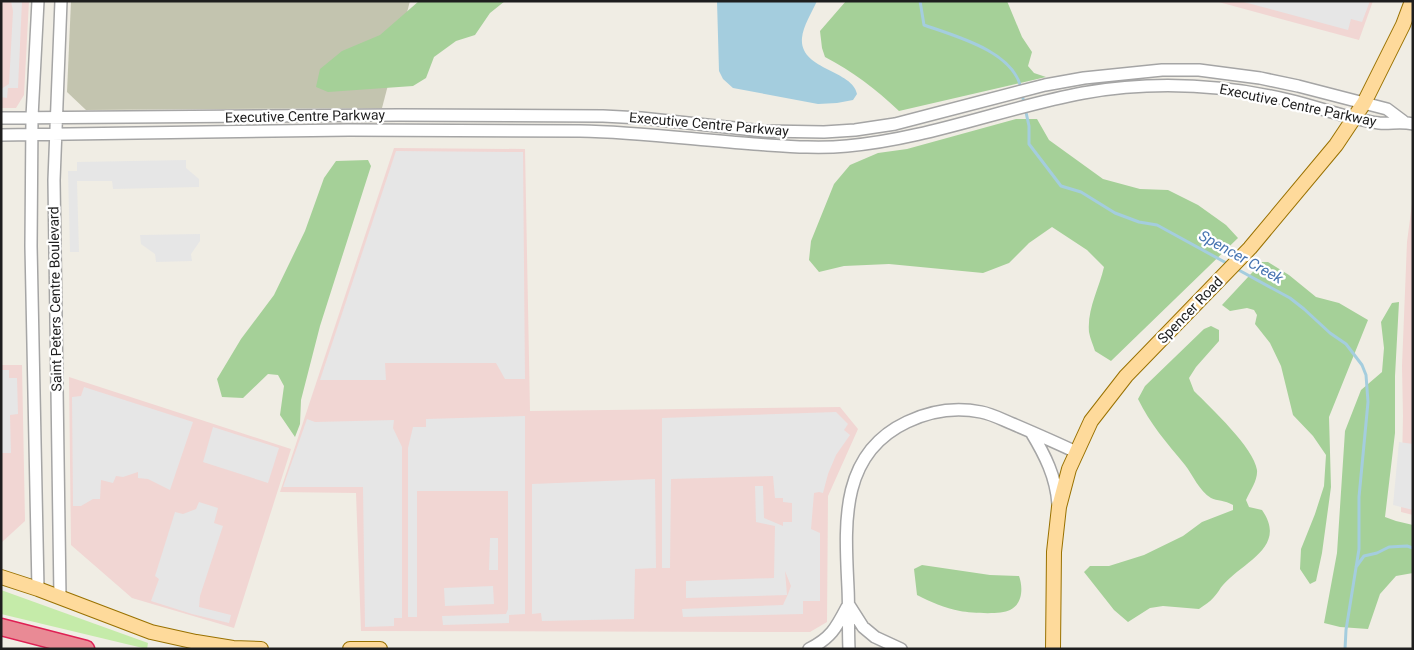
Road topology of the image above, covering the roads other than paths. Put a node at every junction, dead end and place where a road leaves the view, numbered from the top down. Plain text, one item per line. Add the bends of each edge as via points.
1 (38, 1) edge
2 (61, 1) edge
3 (1412, 1) edge
4 (1364, 103) junction
5 (32, 117) junction
6 (55, 117) junction
7 (1, 118) edge
8 (1354, 118) junction
9 (1408, 123) edge
10 (55, 134) junction
11 (1, 135) edge
12 (32, 135) junction
13 (1031, 432) junction
14 (1076, 452) junction
15 (1058, 507) junction
16 (1, 577) edge
17 (38, 589) junction
18 (60, 597) junction
19 (848, 604) junction
20 (1, 627) edge
21 (86, 649) edge
22 (261, 649) edge
23 (350, 649) edge
24 (380, 649) edge
25 (810, 649) edge
26 (849, 649) edge
27 (901, 649) edge
28 (1053, 649) edge

1 - 5 street, Saint Peters Centre Boulevard
2 - 6 street, Saint Peters Centre Boulevard
3 - 4 main road, Spencer Road via 1404,25
4 - 6 street, Executive Centre Parkway via 1260,78 1199,70 1162,70 1121,73 1045,86 895,124 824,132 764,131 603,116
4 - 8 main road, Spencer Road
4 - 9 street, Executive Centre Parkway via 1387,109
5 - 6 street, Executive Centre Parkway
5 - 7 street, Executive Centre Parkway
5 - 12 street, Saint Peters Centre Boulevard
6 - 10 street, Saint Peters Centre Boulevard
8 - 9 street, Executive Centre Parkway via 1380,123
8 - 10 street, Executive Centre Parkway via 1288,100 1215,87 1152,85 1115,88 1049,101 904,137 822,147 580,131
8 - 14 main road, Spencer Road via 1336,145 1250,248 1126,376 1091,421
10 - 12 street, Executive Centre Parkway
10 - 18 street, Saint Peters Centre Boulevard
11 - 12 street, Executive Centre Parkway
12 - 17 street, Saint Peters Centre Boulevard
13 - 14 street
13 - 15 street via 1053,475
13 - 19 street via 982,412 957,409 920,416 883,438 860,467 846,512
14 - 15 main road, Spencer Road
15 - 28 main road, Spencer Road
16 - 17 main road
17 - 18 main road
18 - 22 main road via 151,632 233,648
19 - 25 street via 831,635
19 - 26 street
19 - 27 street via 863,628
20 - 21 highway
23 - 24 main road

